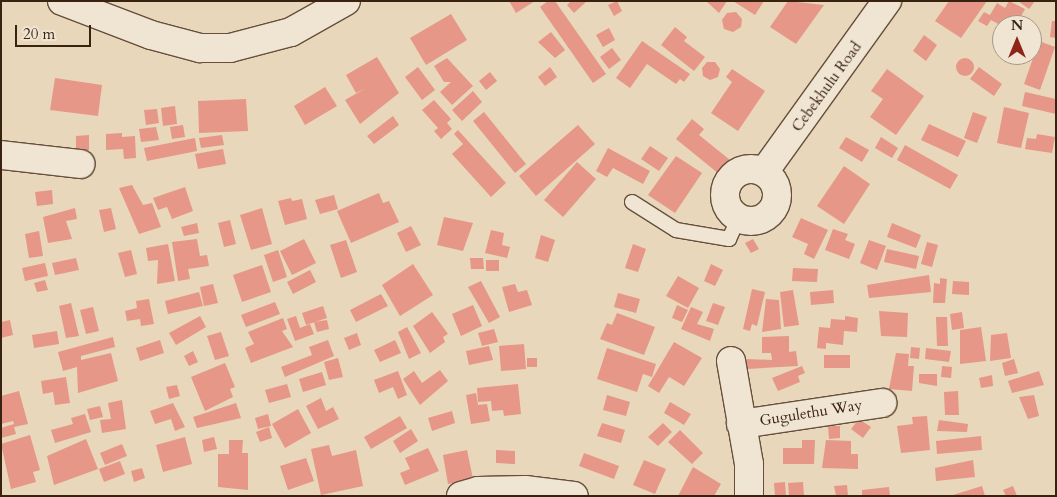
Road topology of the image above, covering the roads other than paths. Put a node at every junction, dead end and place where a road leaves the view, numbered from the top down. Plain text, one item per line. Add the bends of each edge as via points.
1 (62, 1) edge
2 (346, 1) edge
3 (888, 1) edge
4 (1, 155) edge
5 (80, 164) dead end
6 (764, 172) junction
7 (632, 202) dead end
8 (738, 218) junction
9 (731, 361) dead end
10 (882, 403) dead end
11 (741, 424) junction
12 (526, 493) edge
13 (461, 496) edge
14 (574, 496) edge
15 (749, 496) edge

1 - 2 street via 151,35 200,48 230,48 283,34
3 - 6 street, Cebekhulu Road
4 - 5 street
6 - 8 street via 777,191 770,212 755,220
6 - 8 street via 753,168 732,177 725,199
7 - 8 lane via 676,230 729,239
9 - 11 street, Gugulethu Way
10 - 11 street, Gugulethu Way
11 - 15 street, Gugulethu Way via 749,464
12 - 13 street via 478,491
12 - 14 street

